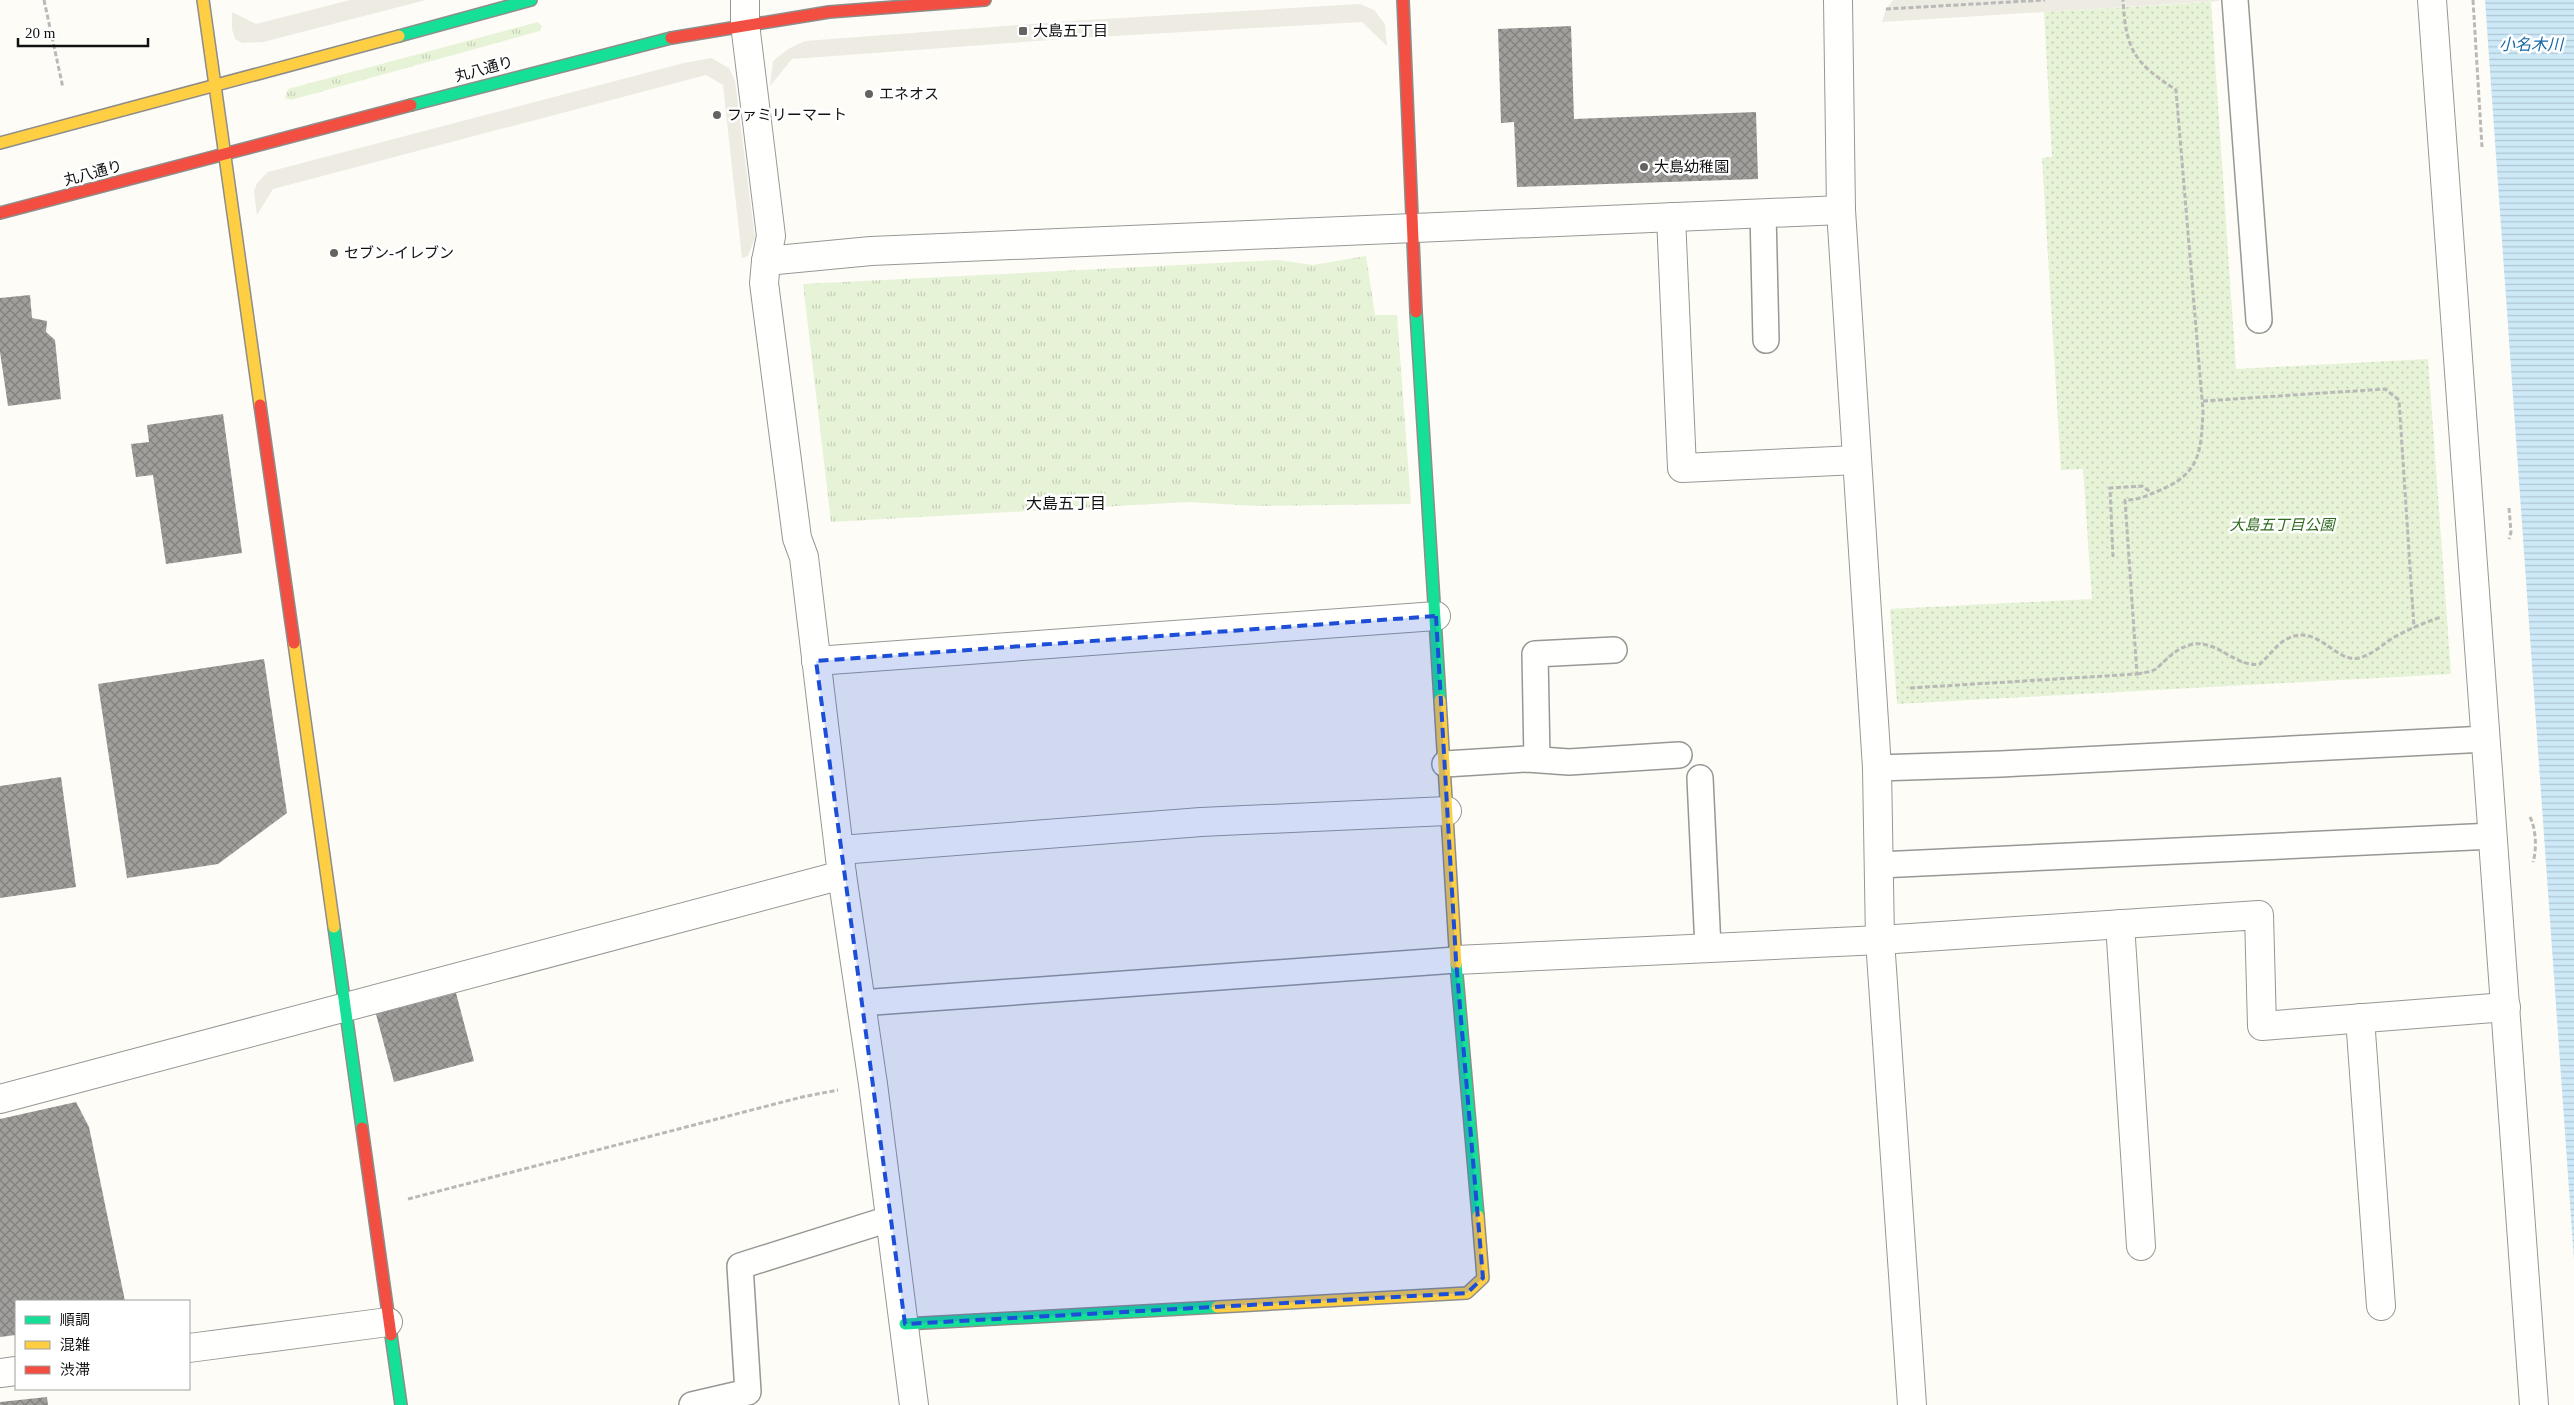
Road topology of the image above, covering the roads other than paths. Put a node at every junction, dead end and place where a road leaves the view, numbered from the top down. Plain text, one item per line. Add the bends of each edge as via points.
1 (203, 0) edge
2 (531, 0) edge
3 (985, 0) edge
4 (1403, 0) edge
5 (1838, 0) edge
6 (2235, 0) edge
7 (2432, 0) edge
8 (745, 12) edge
9 (215, 87) junction
10 (0, 143) edge
11 (224, 153) junction
12 (1841, 210) junction
13 (1764, 213) junction
14 (0, 214) edge
15 (1671, 217) junction
16 (1411, 228) junction
17 (766, 261) junction
18 (2260, 320) dead end
19 (1766, 340) dead end
20 (1857, 460) junction
21 (1436, 616) junction
22 (1614, 650) dead end
23 (816, 661) junction
24 (2486, 739) junction
25 (1679, 755) dead end
26 (1537, 760) junction
27 (1445, 764) junction
28 (1876, 768) junction
29 (1700, 778) dead end
30 (1448, 810) junction
31 (2494, 836) junction
32 (841, 863) junction
33 (1879, 865) junction
34 (2120, 924) junction
35 (1880, 940) junction
36 (1708, 948) junction
37 (1456, 960) junction
38 (860, 1003) junction
39 (2506, 1007) junction
40 (345, 1008) junction
41 (2360, 1018) junction
42 (0, 1099) edge
43 (889, 1219) junction
44 (2141, 1246) dead end
45 (2381, 1306) dead end
46 (388, 1322) junction
47 (905, 1324) junction
48 (190, 1348) edge
49 (15, 1371) edge
50 (0, 1373) edge
51 (401, 1405) edge
52 (692, 1405) edge
53 (914, 1405) edge
54 (1912, 1405) edge
55 (2534, 1405) edge

1 - 9 street
2 - 9 street
3 - 8 street, 丸八通り
4 - 16 street
5 - 12 street
6 - 18 lane
7 - 24 street
8 - 11 street, 丸八通り via 679,36
8 - 17 street via 772,236
9 - 10 street
9 - 11 street
11 - 14 street, 丸八通り
11 - 40 street
12 - 13 street
12 - 20 street
13 - 15 street
13 - 19 lane
15 - 16 street
15 - 20 street via 1682,468
16 - 17 street via 871,251
16 - 21 street
17 - 23 street via 764,283
20 - 28 street
21 - 23 street
21 - 27 street
22 - 26 lane via 1535,654
23 - 32 street
24 - 28 lane
24 - 31 street
25 - 26 lane via 1569,762
26 - 27 lane
27 - 30 street
28 - 33 street
29 - 36 lane
30 - 32 street via 1201,822
30 - 37 street
31 - 33 lane
31 - 39 street
32 - 38 street
32 - 40 street
33 - 35 street
34 - 35 street
34 - 41 street via 2259,915 2262,1026
34 - 44 street
35 - 36 street
35 - 54 street
36 - 37 street
37 - 38 lane
37 - 47 street via 1483,1278 1467,1293
38 - 43 street
39 - 41 street
39 - 55 street
40 - 42 street
40 - 46 street
41 - 45 street
43 - 47 street
43 - 52 lane via 740,1266 748,1392
46 - 48 street
46 - 51 street
47 - 53 street
49 - 50 street

